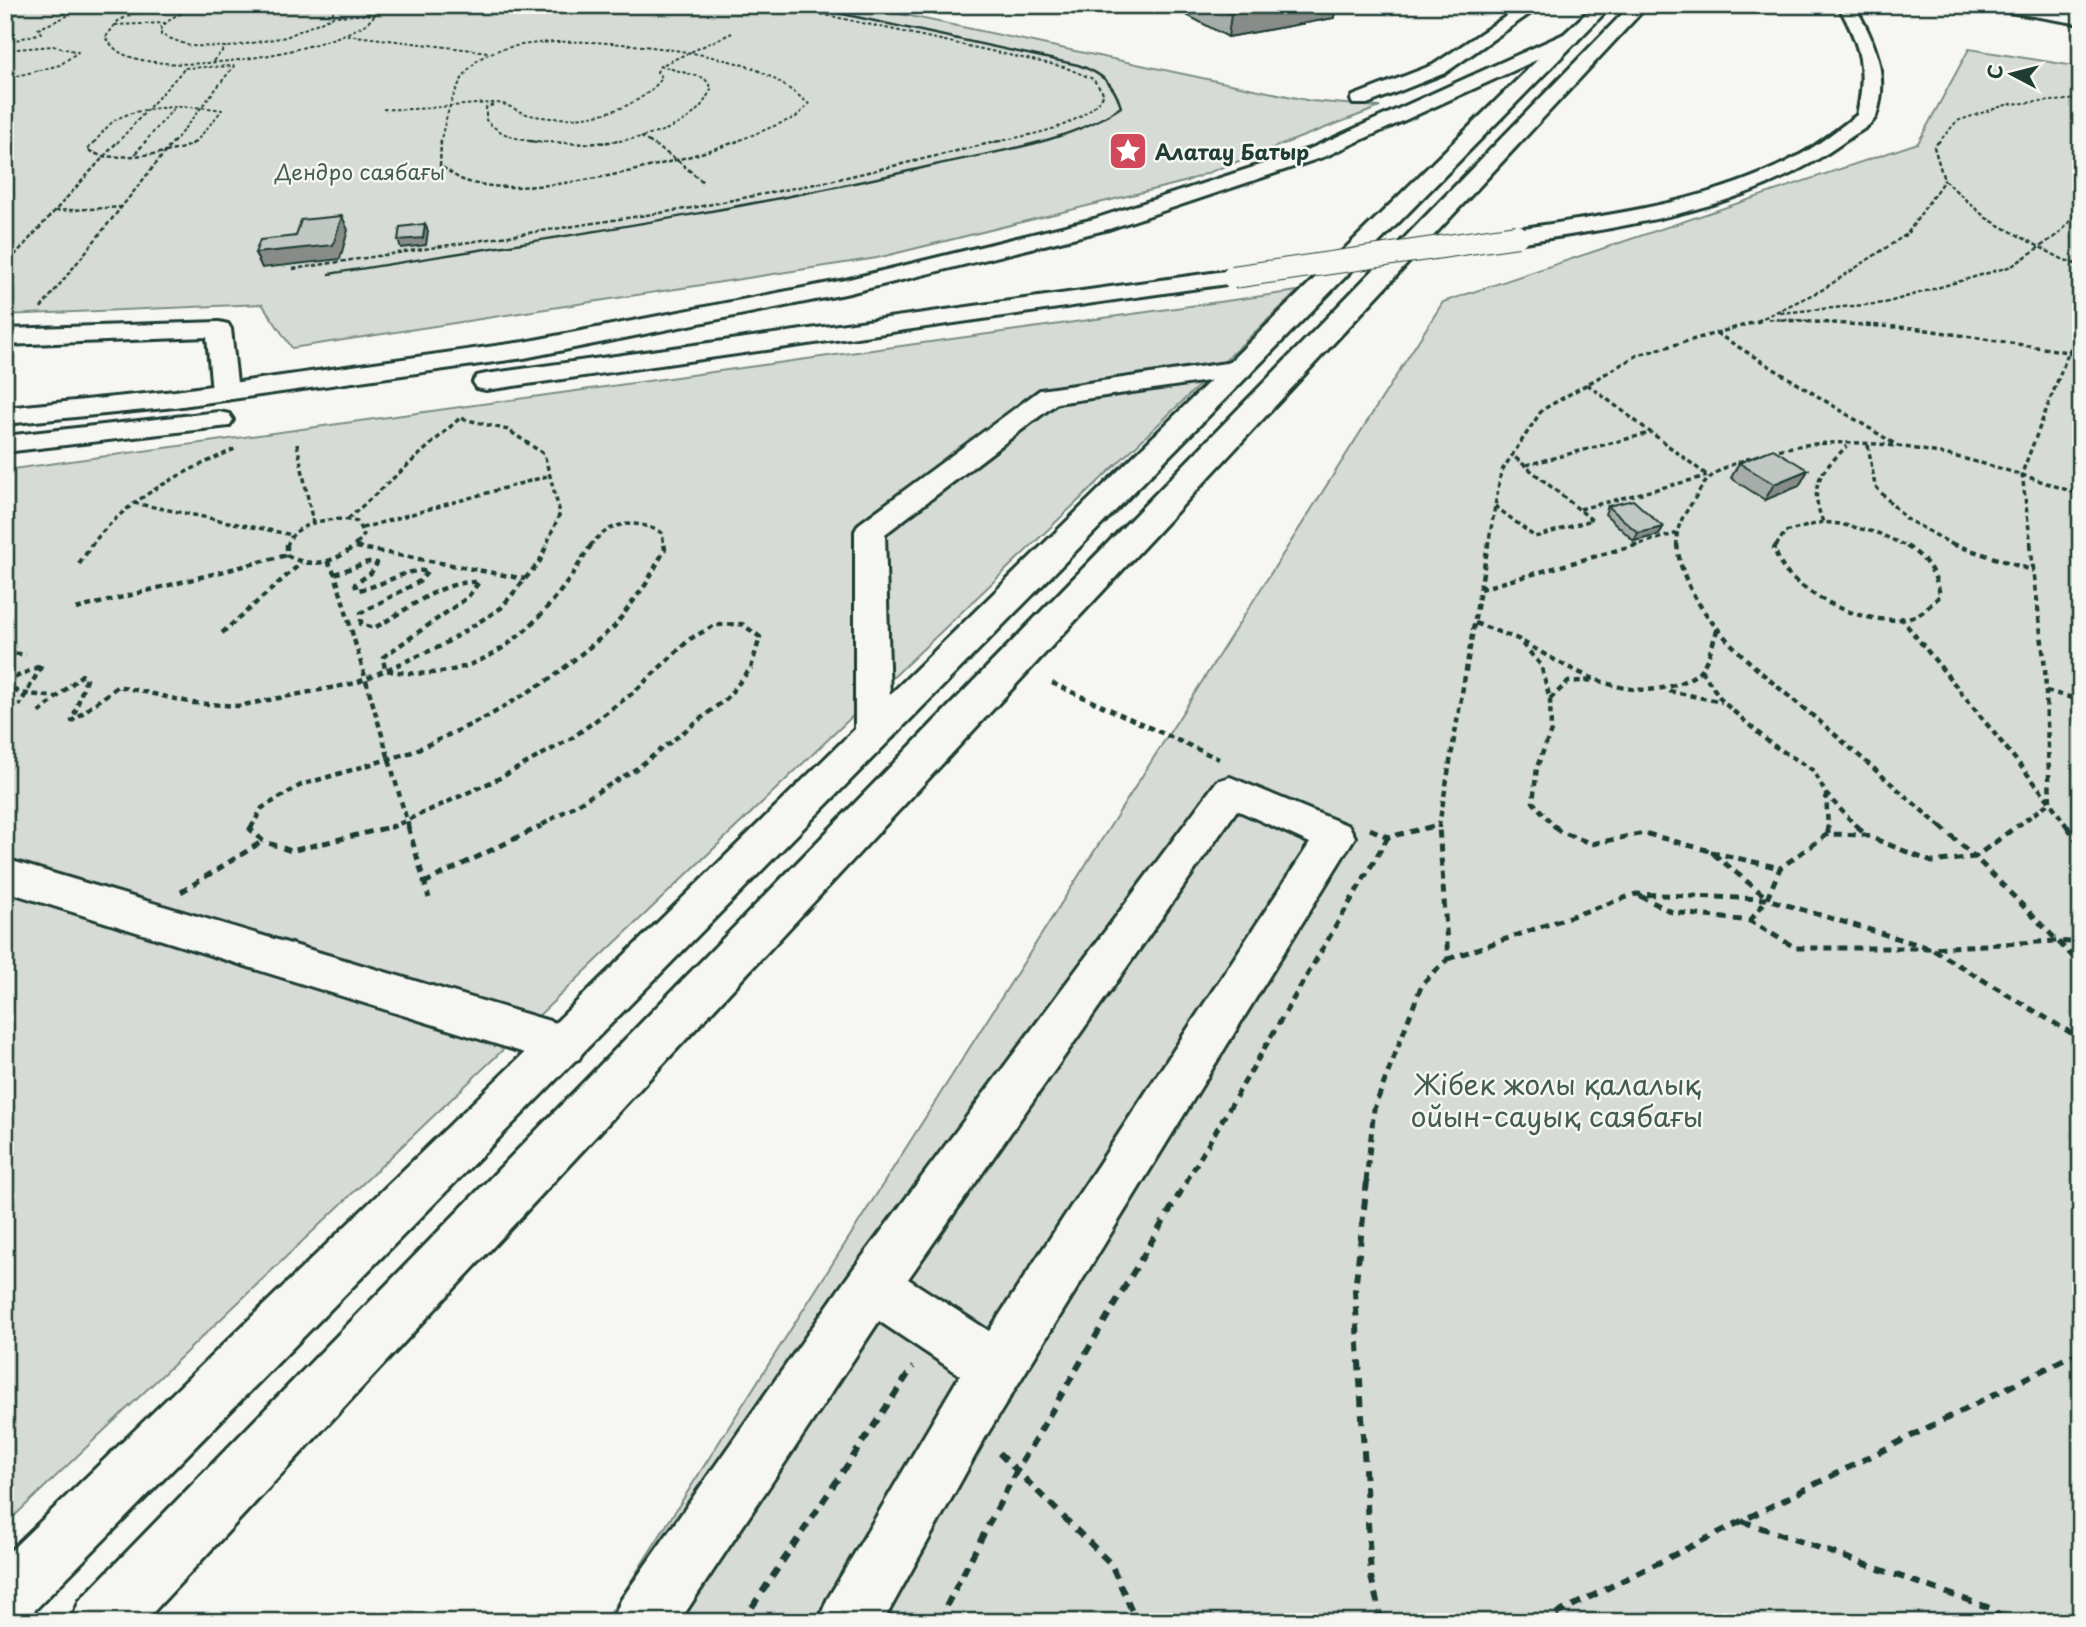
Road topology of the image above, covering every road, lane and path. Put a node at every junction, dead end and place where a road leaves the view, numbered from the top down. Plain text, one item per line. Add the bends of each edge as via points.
1 (24, 5) edge
2 (92, 5) edge
3 (152, 5) edge
4 (204, 5) edge
5 (333, 5) edge
6 (382, 5) edge
7 (780, 5) edge
8 (1534, 5) edge
9 (1604, 5) edge
10 (1640, 5) edge
11 (1846, 5) edge
12 (1997, 5) edge
13 (378, 14) junction
14 (332, 16) junction
15 (5, 19) edge
16 (2081, 19) edge
17 (165, 23) junction
18 (114, 24) junction
19 (732, 33) dead end
20 (346, 35) junction
21 (1570, 37) junction
22 (5, 43) edge
23 (227, 46) junction
24 (5, 50) edge
25 (489, 52) junction
26 (694, 52) junction
27 (212, 62) junction
28 (234, 66) junction
29 (660, 66) junction
30 (208, 67) junction
31 (184, 68) junction
32 (5, 79) edge
33 (2081, 99) edge
34 (1360, 100) dead end
35 (496, 103) junction
36 (450, 105) junction
37 (202, 106) junction
38 (174, 108) junction
39 (383, 109) dead end
40 (146, 110) junction
41 (640, 136) junction
42 (165, 152) junction
43 (135, 154) junction
44 (104, 156) junction
45 (677, 160) junction
46 (1944, 180) junction
47 (703, 182) dead end
48 (122, 207) junction
49 (2081, 208) edge
50 (54, 212) junction
51 (2040, 247) junction
52 (5, 266) edge
53 (2081, 266) edge
54 (293, 270) edge
55 (1778, 313) junction
56 (1766, 319) junction
57 (1716, 333) junction
58 (12, 337) edge
59 (2081, 338) edge
60 (2069, 351) junction
61 (2081, 354) edge
62 (1240, 369) junction
63 (1587, 384) junction
64 (465, 385) dead end
65 (225, 392) junction
66 (5, 416) edge
67 (245, 416) dead end
68 (1651, 433) junction
69 (5, 444) edge
70 (297, 444) dead end
71 (1847, 445) junction
72 (1868, 445) junction
73 (237, 448) dead end
74 (1902, 449) junction
75 (1512, 455) junction
76 (1526, 466) junction
77 (2022, 473) junction
78 (551, 475) junction
79 (1708, 476) junction
80 (2081, 495) edge
81 (133, 503) junction
82 (1495, 506) junction
83 (1579, 509) junction
84 (348, 519) junction
85 (1823, 522) junction
86 (313, 523) junction
87 (362, 528) junction
88 (1678, 533) junction
89 (293, 535) junction
90 (355, 547) junction
91 (286, 555) junction
92 (327, 561) junction
93 (301, 563) junction
94 (79, 564) dead end
95 (2034, 571) junction
96 (335, 574) junction
97 (525, 579) junction
98 (1480, 589) junction
99 (76, 610) dead end
100 (1900, 617) junction
101 (1474, 623) junction
102 (1718, 628) junction
103 (222, 633) dead end
104 (1518, 639) junction
105 (5, 652) edge
106 (26, 655) dead end
107 (385, 670) junction
108 (1702, 670) junction
109 (932, 675) junction
110 (365, 679) junction
111 (1596, 680) junction
112 (5, 682) edge
113 (1052, 683) dead end
114 (1668, 690) junction
115 (2046, 691) junction
116 (25, 694) junction
117 (58, 697) junction
118 (982, 697) junction
119 (1550, 699) junction
120 (2081, 700) edge
121 (1723, 702) junction
122 (19, 706) dead end
123 (39, 713) dead end
124 (873, 733) junction
125 (388, 759) junction
126 (1226, 763) dead end
127 (1826, 794) junction
128 (2050, 802) junction
129 (407, 821) junction
130 (1363, 825) dead end
131 (1439, 825) junction
132 (1828, 834) junction
133 (1864, 835) junction
134 (1388, 836) junction
135 (263, 841) junction
136 (2081, 847) edge
137 (1710, 851) junction
138 (1975, 858) junction
139 (1780, 868) junction
140 (5, 875) edge
141 (424, 883) junction
142 (1636, 894) junction
143 (429, 898) dead end
144 (1767, 899) junction
145 (141, 916) junction
146 (1750, 921) junction
147 (2057, 941) junction
148 (2081, 943) edge
149 (1930, 948) junction
150 (1448, 959) junction
151 (2081, 965) edge
152 (2081, 1039) edge
153 (563, 1045) junction
154 (872, 1286) junction
155 (940, 1328) junction
156 (2081, 1351) edge
157 (997, 1368) junction
158 (966, 1416) junction
159 (1016, 1472) junction
160 (1741, 1521) junction
161 (5, 1598) edge
162 (102, 1622) edge
163 (643, 1622) edge
164 (742, 1622) edge
165 (849, 1622) edge
166 (938, 1622) edge
167 (1138, 1622) edge
168 (1382, 1622) edge
169 (1539, 1622) edge
170 (2007, 1622) edge

1 - 15 path
2 - 22 path via 43,24 38,29 41,33
3 - 18 path
4 - 17 path
5 - 14 path
6 - 13 path
7 - 54 path via 1064,67 1088,75 1104,94 1088,114 1042,131 830,181 692,208
8 - 34 main road via 1439,69
9 - 21 main road
10 - 118 main road
11 - 64 main road, bridge via 1870,50 1874,85 1866,117 1808,159 1728,194 1617,221
12 - 16 main road
13 - 14 path
13 - 20 path
14 - 23 path via 298,34
17 - 18 path
17 - 23 path via 161,35 173,42
18 - 27 path via 105,38 118,53 156,62
19 - 26 path
20 - 25 path
20 - 27 path via 276,54
21 - 62 main road
21 - 65 main road via 1319,152 1101,224 845,287 524,350
23 - 27 path
24 - 32 path via 62,47 78,52 53,68
25 - 26 path via 555,43
25 - 36 path via 471,64
26 - 29 path
26 - 45 path via 744,64 800,94 809,104 799,117
27 - 28 path
27 - 30 path
27 - 31 path
28 - 30 path
28 - 37 path
29 - 35 path via 657,72 662,78 654,90 637,103 612,111 573,117 535,115
29 - 41 path via 704,78 712,89 693,117
30 - 31 path
31 - 40 path
33 - 46 path via 2009,104 1957,121 1934,148
35 - 36 path
35 - 41 path via 486,108 486,120 499,133 528,142 559,146
36 - 39 path
36 - 45 path via 438,155 440,166 463,180 540,186
37 - 38 path
37 - 42 path
37 - 42 path via 222,110 193,145
38 - 40 path
38 - 43 path
40 - 44 path
40 - 44 path via 116,119 87,150
41 - 45 path
42 - 43 path
42 - 48 path
43 - 44 path
44 - 50 path
45 - 47 path
46 - 51 path via 1986,218
46 - 55 path via 1907,234
48 - 50 path
48 - 58 path
49 - 51 path via 2060,233
50 - 52 path
51 - 53 path
51 - 55 path via 2012,266 1885,303
55 - 56 path
56 - 57 path
56 - 60 path via 1914,328
57 - 63 path via 1638,355
57 - 74 path
58 - 65 main road via 219,329
59 - 60 path
60 - 61 path
60 - 77 path
62 - 109 main road
62 - 124 main road via 1049,396 870,531
63 - 68 path
63 - 75 path via 1542,410
65 - 66 main road
67 - 69 main road
68 - 76 path
68 - 79 path
70 - 86 path
71 - 72 path
71 - 79 path via 1805,445 1754,454
71 - 85 path via 1817,476 1814,503
72 - 74 path
72 - 95 path via 1875,485 1905,518 1957,547
73 - 81 path via 169,480
74 - 77 path
75 - 76 path
75 - 82 path via 1501,472
76 - 83 path
77 - 80 path
77 - 95 path
78 - 84 path via 544,454 508,430 460,418
78 - 87 path
78 - 97 path via 560,513 540,561
79 - 83 path
79 - 88 path via 1678,524
81 - 89 path
81 - 94 path via 92,542
82 - 83 path via 1535,537 1592,520
82 - 98 path
84 - 86 path
84 - 87 path
85 - 100 path via 1880,533 1927,562 1936,574 1940,596 1924,612
85 - 100 path via 1792,527 1776,541 1777,563 1785,574 1832,605 1873,616
86 - 89 path
87 - 90 path via 364,534
88 - 98 path
88 - 102 path via 1677,558
89 - 91 path
90 - 92 path
90 - 97 path
91 - 93 path
91 - 99 path
92 - 93 path
92 - 96 path
93 - 103 path
95 - 115 path
96 - 107 path via 377,563 355,584 357,590 377,588 412,571 428,571 421,581 361,613 361,624 374,628 445,588 467,579 479,582 467,598 383,657
96 - 110 path
97 - 107 path via 501,608 441,646
98 - 101 path
100 - 128 path
101 - 104 path
101 - 131 path
102 - 108 path
102 - 138 path via 1731,645
104 - 111 path
104 - 119 path via 1541,665
105 - 106 path
107 - 110 path
107 - 125 path via 427,677 473,666 511,643 546,610 607,529 624,523 648,525 662,533 665,549 646,584 614,627 594,644 553,677 487,717
108 - 114 path
108 - 121 path
109 - 118 main road
109 - 124 main road
110 - 117 path via 238,706 193,703 118,686 72,721 86,679 82,675
110 - 125 path
111 - 114 path
111 - 119 path via 1568,682
112 - 116 path
112 - 116 path via 42,666
113 - 126 path
114 - 121 path
115 - 120 path
115 - 128 path
116 - 117 path
116 - 122 path
117 - 123 path
118 - 162 main road
119 - 137 path via 1551,731 1537,767 1533,802 1559,831 1592,845 1644,833
121 - 127 path via 1771,744 1813,770
124 - 153 main road
125 - 129 path
125 - 135 path via 301,785 262,808 250,829
127 - 132 path
127 - 133 path
128 - 136 path
128 - 138 path
129 - 135 path via 291,850
129 - 141 path
129 - 141 path via 572,738 634,692 690,639 715,625 742,624 760,637 758,655 740,686 680,737 602,794 508,845
130 - 134 path
131 - 134 path
131 - 150 path
132 - 133 path
132 - 139 path
133 - 138 path via 1931,862
134 - 159 path
135 - 145 path
137 - 139 path
137 - 144 path
138 - 147 path
139 - 144 path
140 - 145 main road
141 - 143 path
142 - 144 path
142 - 146 path via 1672,912
142 - 150 path
144 - 146 path
144 - 149 path
145 - 153 main road
146 - 149 path via 1796,948
147 - 148 path
147 - 149 path
147 - 151 path
149 - 152 path
150 - 168 path via 1422,984 1374,1110 1356,1278 1371,1577
153 - 161 main road
154 - 155 main road
154 - 157 main road via 1230,791 1335,837
154 - 163 main road
155 - 157 main road
155 - 164 path
156 - 160 path
157 - 158 main road
158 - 159 path
158 - 165 main road
159 - 166 path
159 - 167 path via 1111,1564
160 - 169 path
160 - 170 path via 1990,1608

